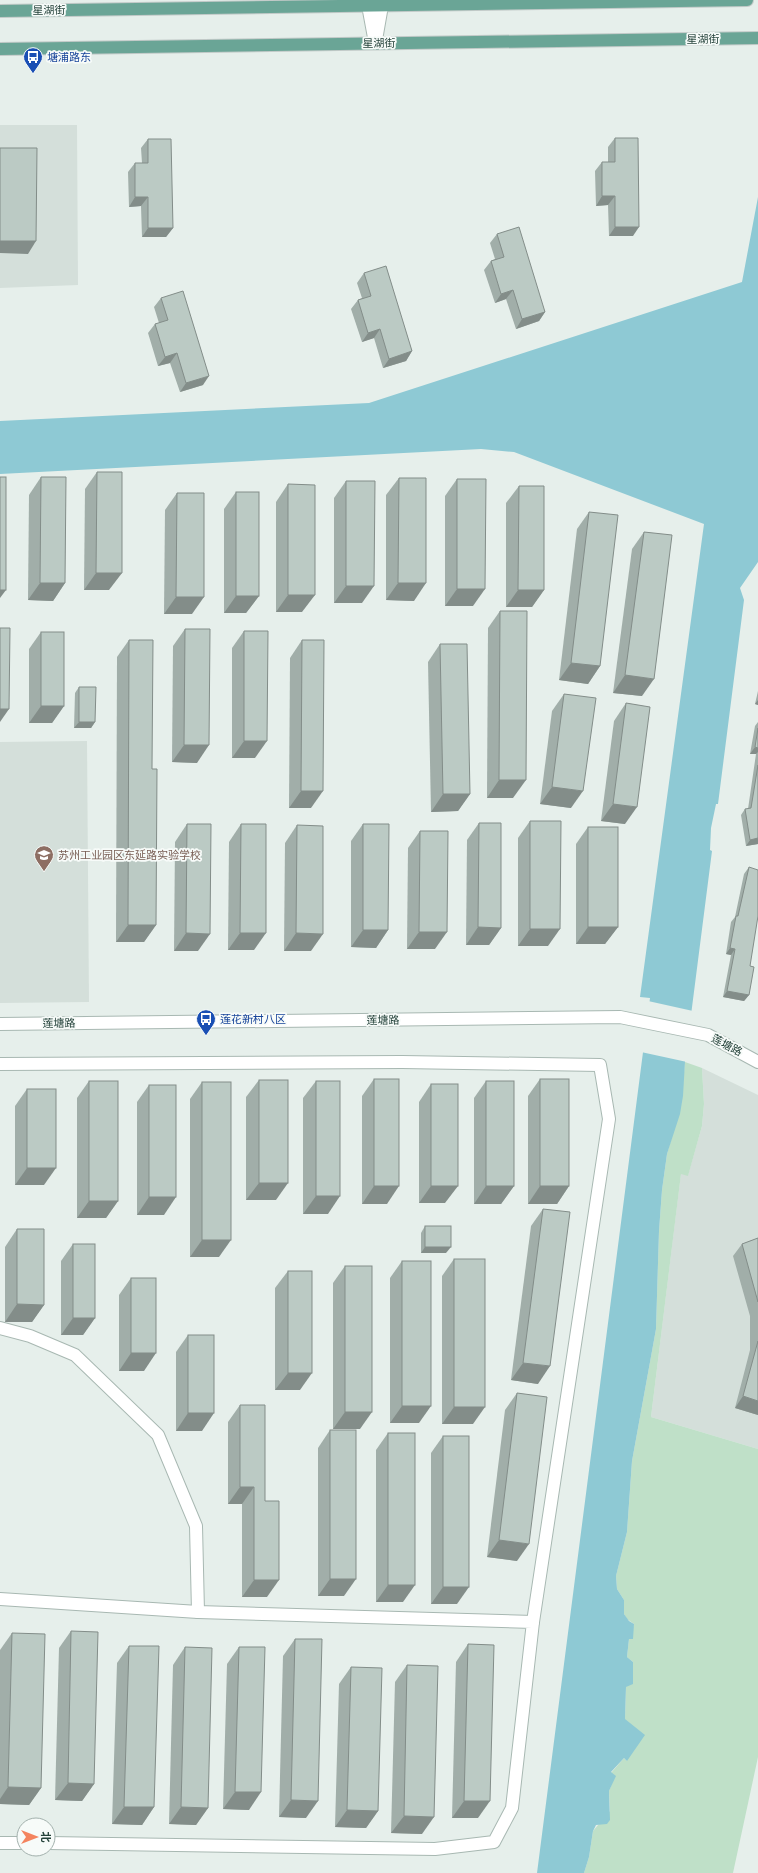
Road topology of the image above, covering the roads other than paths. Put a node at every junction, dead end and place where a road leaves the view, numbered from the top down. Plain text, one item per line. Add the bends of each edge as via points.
1 (747, 0) edge
2 (367, 3) edge
3 (383, 3) edge
4 (0, 11) edge
5 (758, 38) edge
6 (375, 43) junction
7 (0, 49) edge
8 (0, 1024) edge
9 (758, 1062) edge
10 (0, 1064) edge
11 (0, 1328) edge
12 (0, 1599) edge
13 (198, 1612) junction
14 (534, 1622) junction
15 (0, 1843) edge
16 (16, 1843) edge
17 (56, 1843) edge

1 - 3 main road, 星湖街
2 - 3 main road, 星湖街
2 - 4 main road, 星湖街
2 - 6 street
3 - 6 street
5 - 6 main road, 星湖街
6 - 7 main road, 星湖街
8 - 9 street, 莲塘路 via 620,1017 708,1035
10 - 14 street via 402,1062 600,1065 609,1118
11 - 13 street via 30,1336 75,1355 158,1435 196,1526
12 - 13 street
13 - 14 street
14 - 17 street via 512,1808 494,1842 435,1850
15 - 16 street

